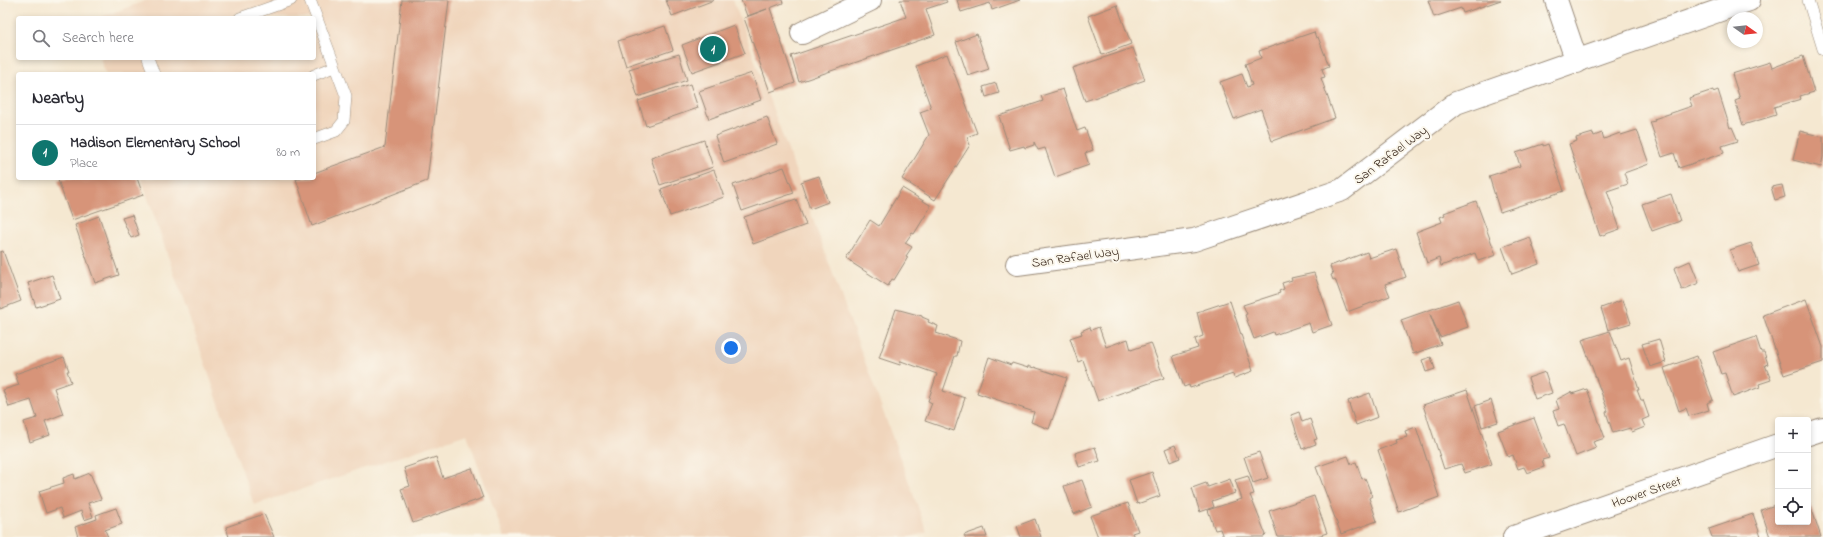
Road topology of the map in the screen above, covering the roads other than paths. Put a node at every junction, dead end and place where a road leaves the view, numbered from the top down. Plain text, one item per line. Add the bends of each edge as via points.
1 (291, 0) edge
2 (310, 0) edge
3 (870, 0) edge
4 (1556, 0) edge
5 (1749, 0) edge
6 (1808, 0) edge
7 (246, 16) edge
8 (316, 16) edge
9 (316, 17) edge
10 (802, 33) dead end
11 (1823, 49) edge
12 (149, 60) edge
13 (1577, 62) junction
14 (335, 69) junction
15 (153, 72) edge
16 (316, 74) edge
17 (316, 138) edge
18 (1017, 264) dead end
19 (1823, 429) edge
20 (1811, 433) edge
21 (1775, 445) edge
22 (1514, 537) edge

1 - 7 lane
2 - 8 lane
3 - 10 street
4 - 13 street
5 - 13 street, San Rafael Way
6 - 11 lane
9 - 14 lane
12 - 15 lane
13 - 18 street, San Rafael Way via 1456,103 1342,190 1194,240
14 - 16 lane
14 - 17 lane via 346,96 344,121 336,130
19 - 20 street
21 - 22 street, Hoover Street

